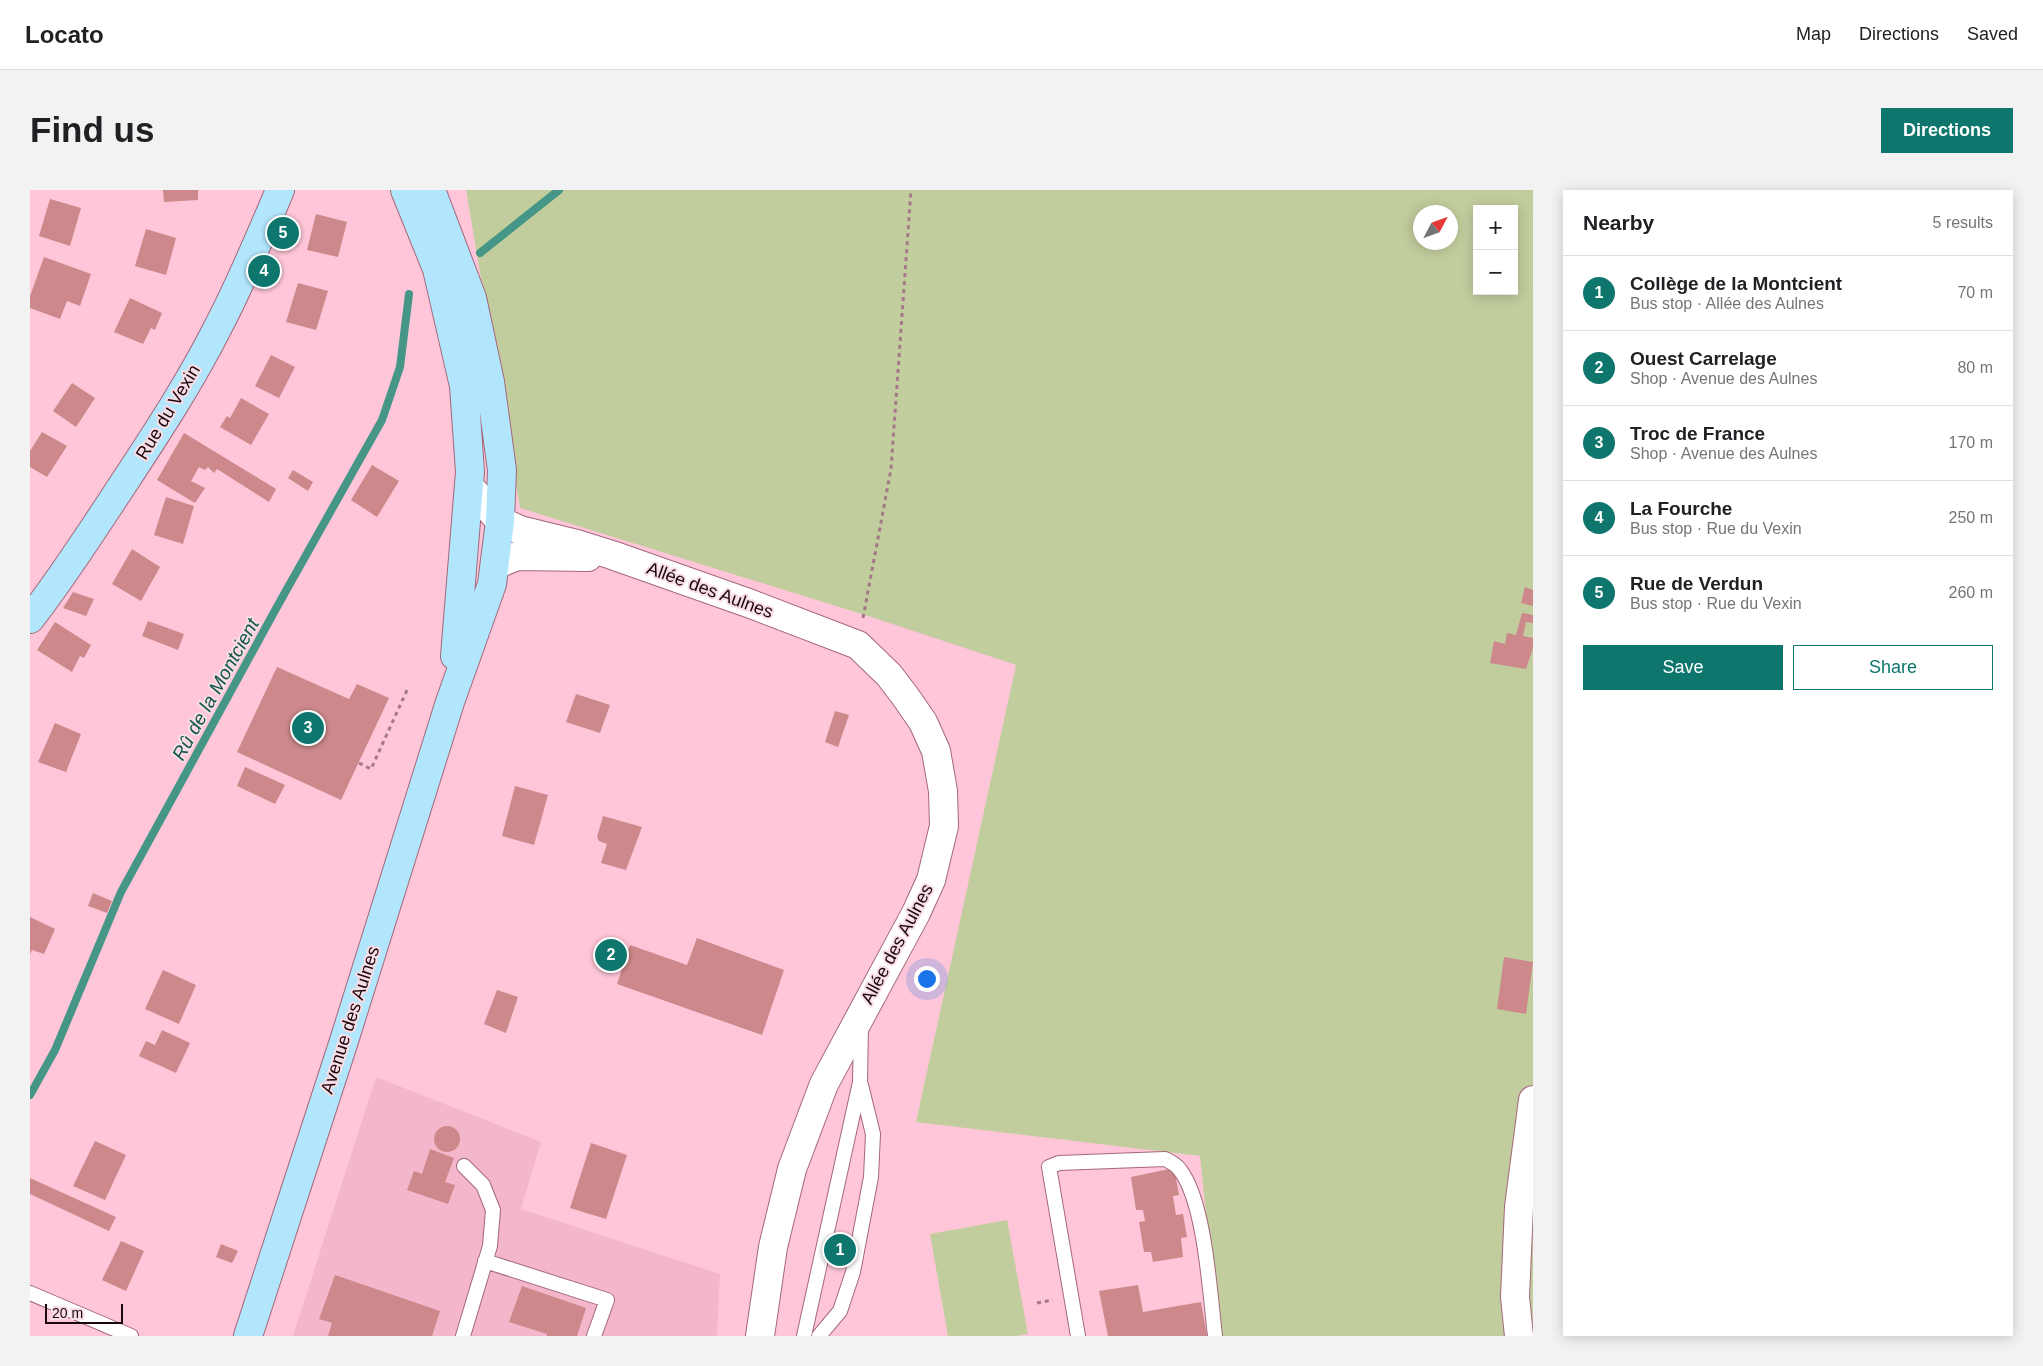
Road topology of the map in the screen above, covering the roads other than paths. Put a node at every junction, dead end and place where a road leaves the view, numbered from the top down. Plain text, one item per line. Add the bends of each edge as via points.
1 (280, 190) edge
2 (405, 190) edge
3 (431, 190) edge
4 (469, 486) junction
5 (500, 521) junction
6 (612, 555) junction
7 (494, 565) junction
8 (30, 619) edge
9 (450, 702) junction
10 (861, 1013) junction
11 (860, 1082) junction
12 (1533, 1100) edge
13 (464, 1166) dead end
14 (485, 1261) junction
15 (30, 1292) edge
16 (131, 1336) edge
17 (248, 1336) edge
18 (464, 1336) edge
19 (594, 1336) edge
20 (760, 1336) edge
21 (804, 1336) edge
22 (819, 1336) edge
23 (1078, 1336) edge
24 (1214, 1336) edge
25 (1520, 1336) edge

1 - 8 main road, Rue du Vexin via 219,326 187,382 52,591
2 - 4 main road via 429,245 445,299 464,386
3 - 5 main road via 472,298 490,382 502,470
4 - 5 street, Allée des Aulnes
4 - 9 main road
5 - 6 street, Allée des Aulnes via 520,530
5 - 7 main road
6 - 7 street, Allée des Aulnes via 576,558 517,556
6 - 10 street, Allée des Aulnes via 858,645 889,674 923,722 936,751 943,791 944,826 931,880
7 - 9 main road via 492,584
9 - 17 main road, Avenue des Aulnes
10 - 11 lane
10 - 20 street, Allée des Aulnes via 824,1084 792,1169 773,1247
11 - 21 lane
11 - 22 lane via 873,1134 871,1177 850,1280 840,1311
12 - 25 street via 1519,1208 1515,1297
13 - 14 lane via 483,1185 493,1210 490,1246
14 - 18 lane
14 - 19 lane via 607,1300
15 - 16 lane
23 - 24 lane via 1049,1167 1058,1163 1165,1159 1176,1164 1182,1172 1196,1203

